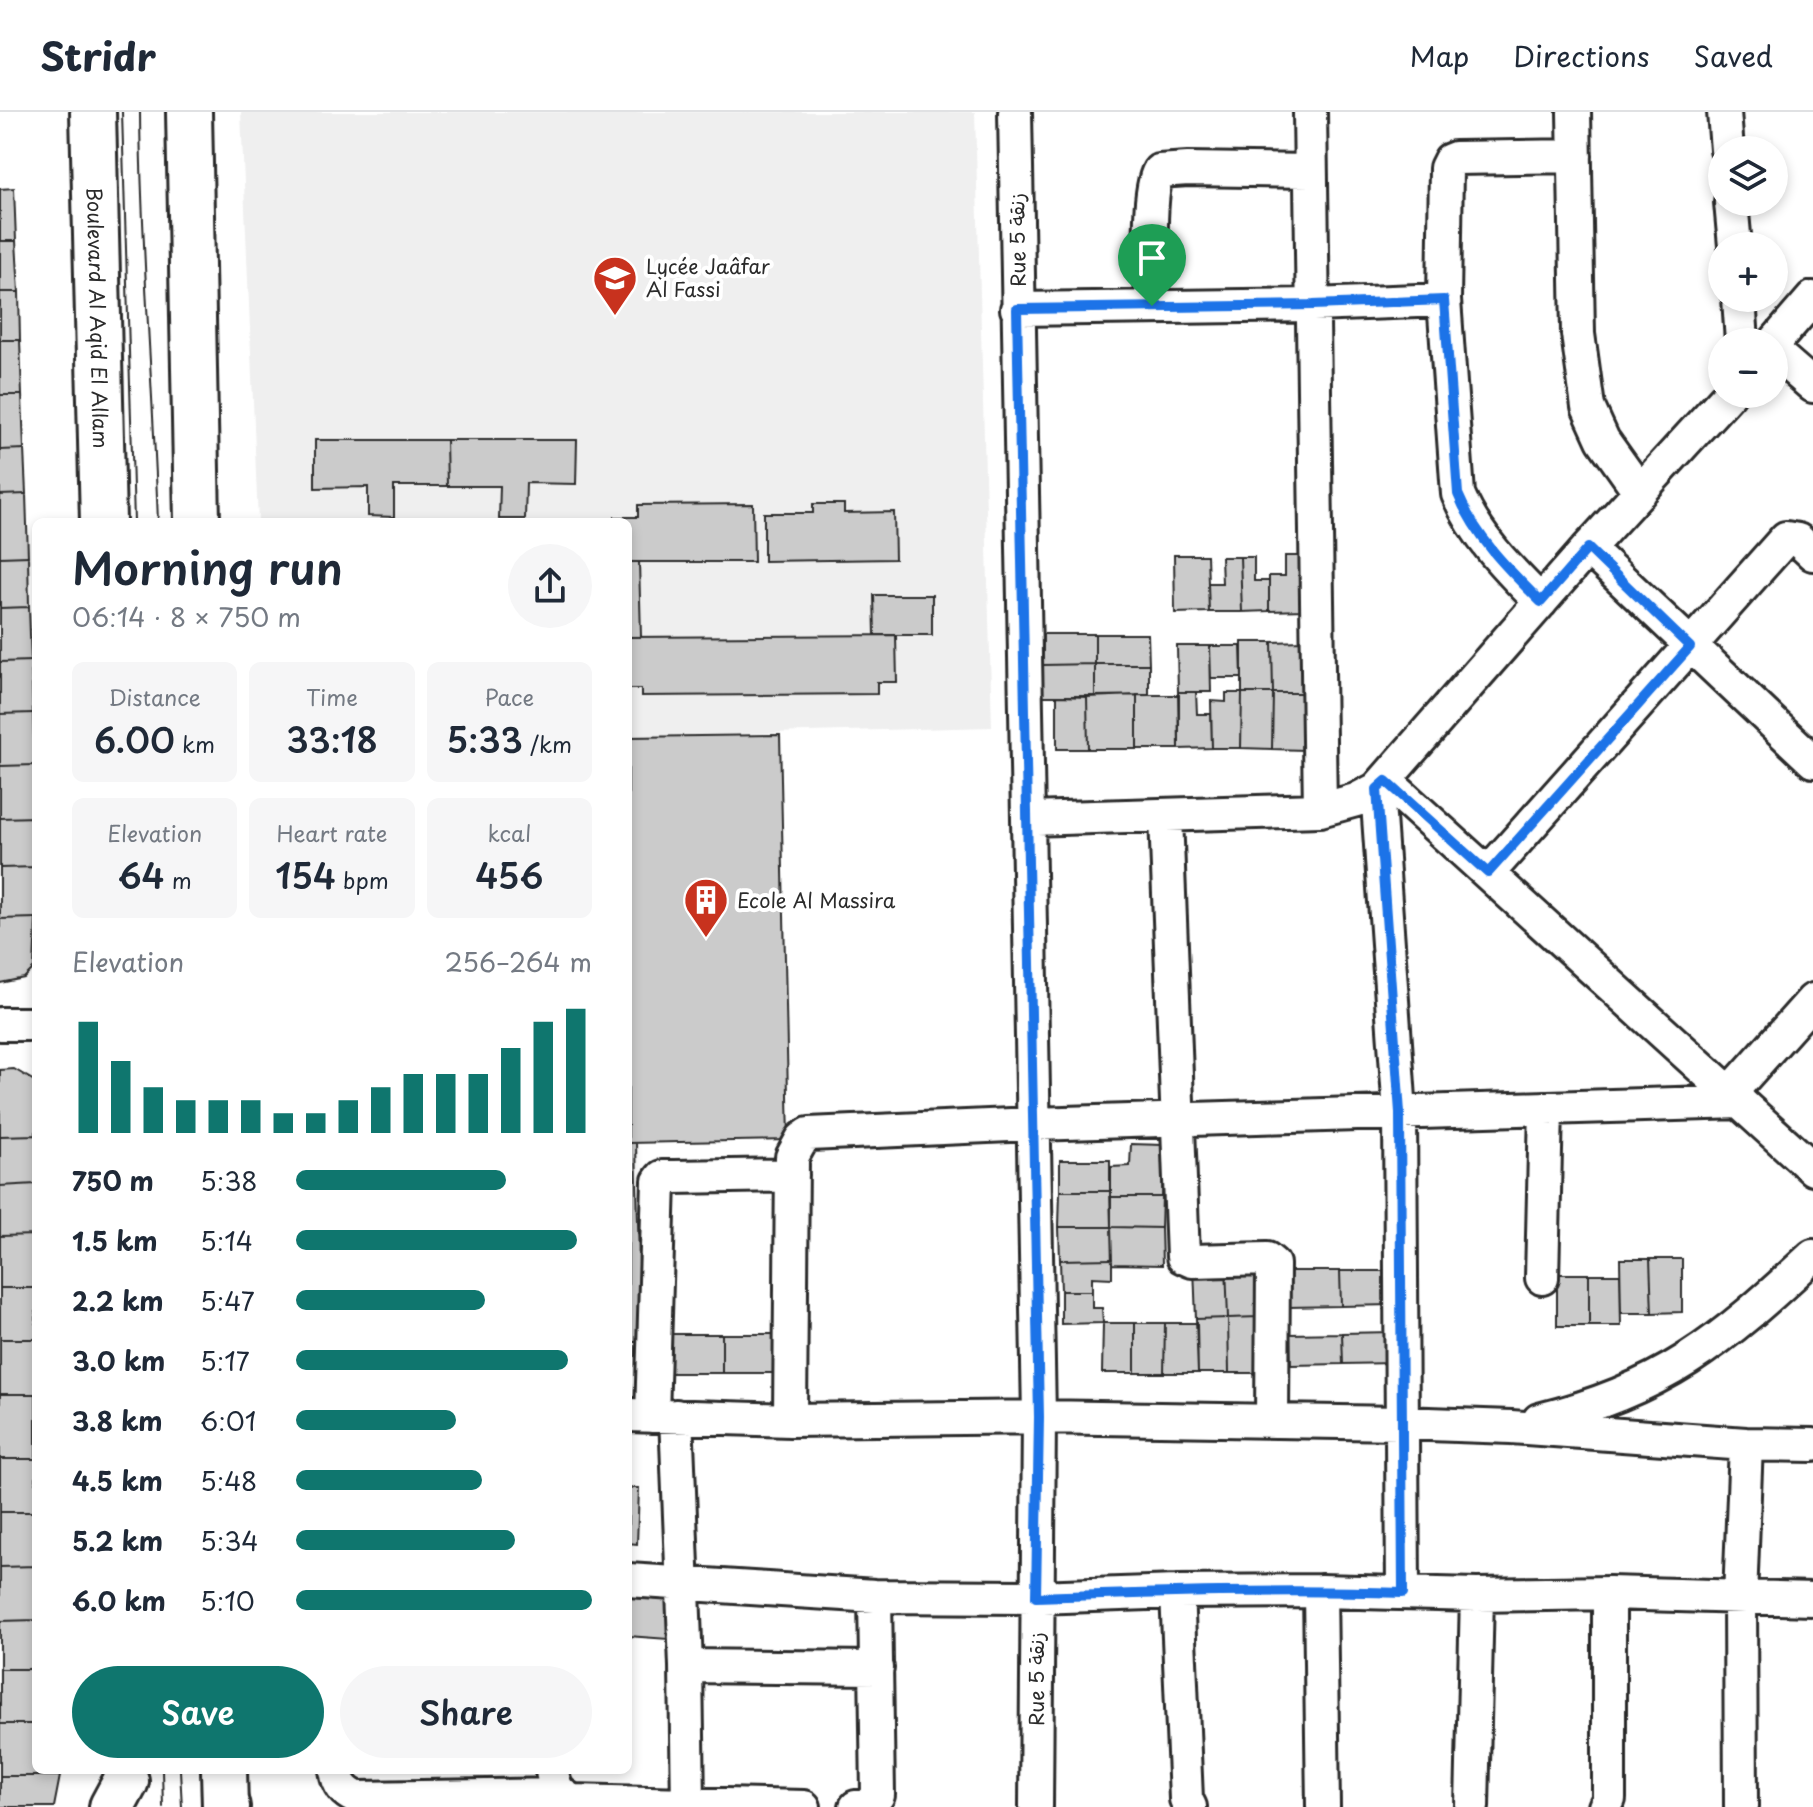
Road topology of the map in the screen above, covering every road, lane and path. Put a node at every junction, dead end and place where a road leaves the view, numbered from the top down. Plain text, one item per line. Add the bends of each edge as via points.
1 (93, 112) edge
2 (189, 112) edge
3 (1015, 112) edge
4 (1310, 112) edge
5 (1574, 112) edge
6 (1724, 112) edge
7 (1726, 136) edge
8 (1575, 156) junction
9 (1310, 171) junction
10 (1813, 298) edge
11 (1444, 300) junction
12 (1313, 305) junction
13 (1152, 306) junction
14 (1017, 309) junction
15 (1787, 328) edge
16 (1788, 364) edge
17 (1813, 386) edge
18 (1716, 408) edge
19 (1640, 492) junction
20 (103, 518) edge
21 (197, 518) edge
22 (1588, 548) junction
23 (1813, 554) edge
24 (1541, 602) junction
25 (1690, 647) junction
26 (1813, 761) edge
27 (1382, 785) junction
28 (1320, 810) junction
29 (1166, 816) junction
30 (1029, 819) junction
31 (1488, 873) junction
32 (1813, 1000) edge
33 (0, 1024) edge
34 (32, 1024) edge
35 (1735, 1098) junction
36 (1546, 1108) junction
37 (1400, 1113) junction
38 (1177, 1119) junction
39 (1033, 1124) junction
40 (1813, 1169) edge
41 (792, 1175) junction
42 (1813, 1256) edge
43 (1542, 1278) dead end
44 (652, 1416) edge
45 (1039, 1417) junction
46 (790, 1420) junction
47 (1272, 1420) junction
48 (1402, 1423) junction
49 (1511, 1427) junction
50 (1746, 1444) junction
51 (1813, 1445) edge
52 (632, 1580) edge
53 (681, 1583) junction
54 (1320, 1591) junction
55 (1177, 1592) junction
56 (1403, 1593) junction
57 (1609, 1593) junction
58 (1477, 1595) junction
59 (875, 1596) junction
60 (1036, 1597) junction
61 (1740, 1598) junction
62 (1813, 1599) edge
63 (686, 1666) junction
64 (877, 1668) junction
65 (336, 1774) edge
66 (557, 1783) edge
67 (688, 1804) junction
68 (804, 1807) edge
69 (856, 1807) edge
70 (1036, 1807) edge
71 (1190, 1807) edge
72 (1323, 1807) edge
73 (1472, 1807) edge
74 (1605, 1807) edge
75 (1741, 1807) edge

1 - 20 main road, Boulevard Al Aqid El Allam
2 - 21 main road
3 - 14 street, Rue 5 زنقة
4 - 9 street
5 - 8 street
6 - 7 street
8 - 11 street via 1450,160
8 - 19 street via 1578,334 1588,407 1603,440
9 - 12 street
9 - 13 street via 1159,171 1154,185
10 - 15 street
11 - 12 street
11 - 24 street via 1458,494 1479,535
12 - 13 street
12 - 28 street
13 - 14 street
14 - 30 street, Rue 5 زنقة
16 - 17 street
18 - 19 street
19 - 22 street
22 - 24 street
22 - 25 street
23 - 25 street via 1798,540 1786,538
24 - 27 street
25 - 26 street
25 - 31 street
27 - 28 street via 1356,800
27 - 31 street
27 - 37 street
28 - 29 street
29 - 30 street
29 - 38 street
30 - 39 street, Rue 5 زنقة
31 - 35 street
32 - 35 street
33 - 34 street
35 - 36 street
35 - 40 street
36 - 37 street
36 - 43 street
37 - 38 street
37 - 48 street
38 - 39 street
38 - 47 street via 1183,1257 1267,1259 1273,1264
39 - 41 street via 809,1134 792,1157
39 - 45 street, Rue 5 زنقة
41 - 44 street via 659,1181
41 - 46 street
42 - 49 street via 1685,1363 1598,1404
44 - 46 street
44 - 53 street
45 - 46 street
45 - 47 street
45 - 60 street, Rue 5 زنقة
47 - 48 street
48 - 49 street
48 - 56 street
49 - 50 street
50 - 51 street
50 - 61 street
52 - 53 street
53 - 59 street
53 - 63 street
54 - 55 street
54 - 56 street
54 - 72 street
55 - 60 street
55 - 71 street
56 - 58 street
57 - 58 street
57 - 61 street
57 - 74 street
58 - 73 street
59 - 60 street
59 - 64 street
60 - 70 street, Rue 5 زنقة
61 - 62 street
61 - 75 street
63 - 64 street
63 - 67 street
64 - 69 street via 878,1795 869,1806
65 - 66 street via 344,1792 357,1798
66 - 67 street via 573,1801
67 - 68 street

